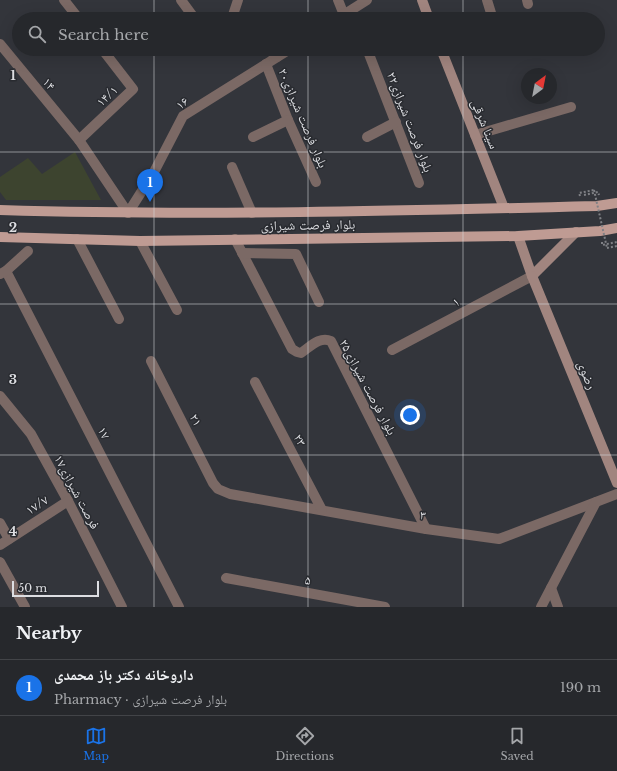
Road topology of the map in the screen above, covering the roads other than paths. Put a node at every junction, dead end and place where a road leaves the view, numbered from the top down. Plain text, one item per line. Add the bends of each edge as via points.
1 (64, 0) edge
2 (180, 0) edge
3 (238, 0) edge
4 (338, 0) edge
5 (367, 0) edge
6 (422, 0) edge
7 (487, 0) edge
8 (73, 12) edge
9 (189, 12) edge
10 (234, 12) edge
11 (345, 12) edge
12 (352, 12) edge
13 (426, 12) edge
14 (491, 12) edge
15 (0, 44) edge
16 (107, 56) edge
17 (370, 56) edge
18 (444, 56) edge
19 (277, 57) edge
20 (266, 64) junction
21 (571, 108) dead end
22 (288, 120) junction
23 (396, 122) junction
24 (475, 135) junction
25 (367, 136) dead end
26 (253, 138) dead end
27 (79, 140) junction
28 (232, 167) dead end
29 (316, 182) dead end
30 (419, 183) dead end
31 (617, 203) edge
32 (504, 208) junction
33 (1, 209) edge
34 (128, 213) junction
35 (252, 213) junction
36 (617, 228) edge
37 (576, 232) junction
38 (0, 236) edge
39 (518, 236) junction
40 (285, 238) junction
41 (77, 239) junction
42 (235, 239) junction
43 (140, 241) junction
44 (28, 251) dead end
45 (242, 253) junction
46 (296, 254) junction
47 (3, 272) edge
48 (532, 276) junction
49 (319, 302) dead end
50 (177, 310) dead end
51 (119, 319) dead end
52 (392, 350) dead end
53 (151, 361) dead end
54 (255, 382) dead end
55 (0, 396) edge
56 (4, 409) edge
57 (617, 483) edge
58 (218, 489) joint
59 (617, 494) edge
60 (68, 501) junction
61 (596, 502) junction
62 (322, 510) junction
63 (0, 523) edge
64 (426, 529) junction
65 (9, 539) junction
66 (0, 545) edge
67 (0, 562) edge
68 (226, 578) dead end
69 (551, 588) junction
70 (25, 607) edge
71 (122, 607) edge
72 (179, 607) edge
73 (385, 607) edge
74 (541, 607) edge
75 (558, 607) edge

1 - 8 street
2 - 9 street
3 - 10 street
4 - 11 street
5 - 12 street
6 - 13 main road
7 - 14 street
15 - 27 street, ۱۴
16 - 27 street, ۱۴/۱ via 133,89
17 - 23 street, بلوار فرصت شیرازی۲۲
18 - 24 main road, سینا شرقی
19 - 20 street, ۱۶
20 - 22 street, بلوار فرصت شیرازی۲۰
20 - 34 street, ۱۶ via 183,116 154,172
21 - 24 street
22 - 26 street
22 - 29 street, بلوار فرصت شیرازی۲۰
23 - 25 street
23 - 30 street, بلوار فرصت شیرازی۲۲
24 - 32 main road, سینا شرقی
27 - 34 street, ۱۴
28 - 35 street
31 - 32 main road, بلوار فرصت شیرازی via 597,206
32 - 35 main road, بلوار فرصت شیرازی
33 - 34 main road, بلوار فرصت شیرازی
34 - 35 main road, بلوار فرصت شیرازی
36 - 37 main road, بلوار فرصت شیرازی
37 - 39 main road, بلوار فرصت شیرازی
37 - 48 main road
38 - 41 main road, بلوار فرصت شیرازی
39 - 40 main road, بلوار فرصت شیرازی
39 - 48 main road, رضوی
40 - 42 main road, بلوار فرصت شیرازی
40 - 46 street
41 - 43 main road, بلوار فرصت شیرازی
41 - 51 street
42 - 43 main road, بلوار فرصت شیرازی
42 - 45 street, بلوار فرصت شیرازی۲۵
43 - 50 street
44 - 47 street
45 - 46 street
45 - 64 street, بلوار فرصت شیرازی۲۵ via 292,349 301,353 322,339 331,342
46 - 49 street
47 - 72 street, ۱۷
48 - 52 street, ۱
48 - 57 main road, رضوی
53 - 58 street, ۲۱
54 - 62 street, ۲۳
55 - 56 street, ۱۷فرصت شیرازی
56 - 60 street, ۱۷فرصت شیرازی via 31,434
58 - 62 street, ۳ via 230,494
59 - 61 street, ۳
60 - 65 street, ۱۷/۷
60 - 71 street, ۱۷فرصت شیرازی
61 - 64 street, ۳ via 499,539
61 - 69 street
62 - 64 street, ۳
63 - 65 street
65 - 66 street, ۱۷/۷
67 - 70 street
68 - 73 street, ۵
69 - 74 street
69 - 75 street

